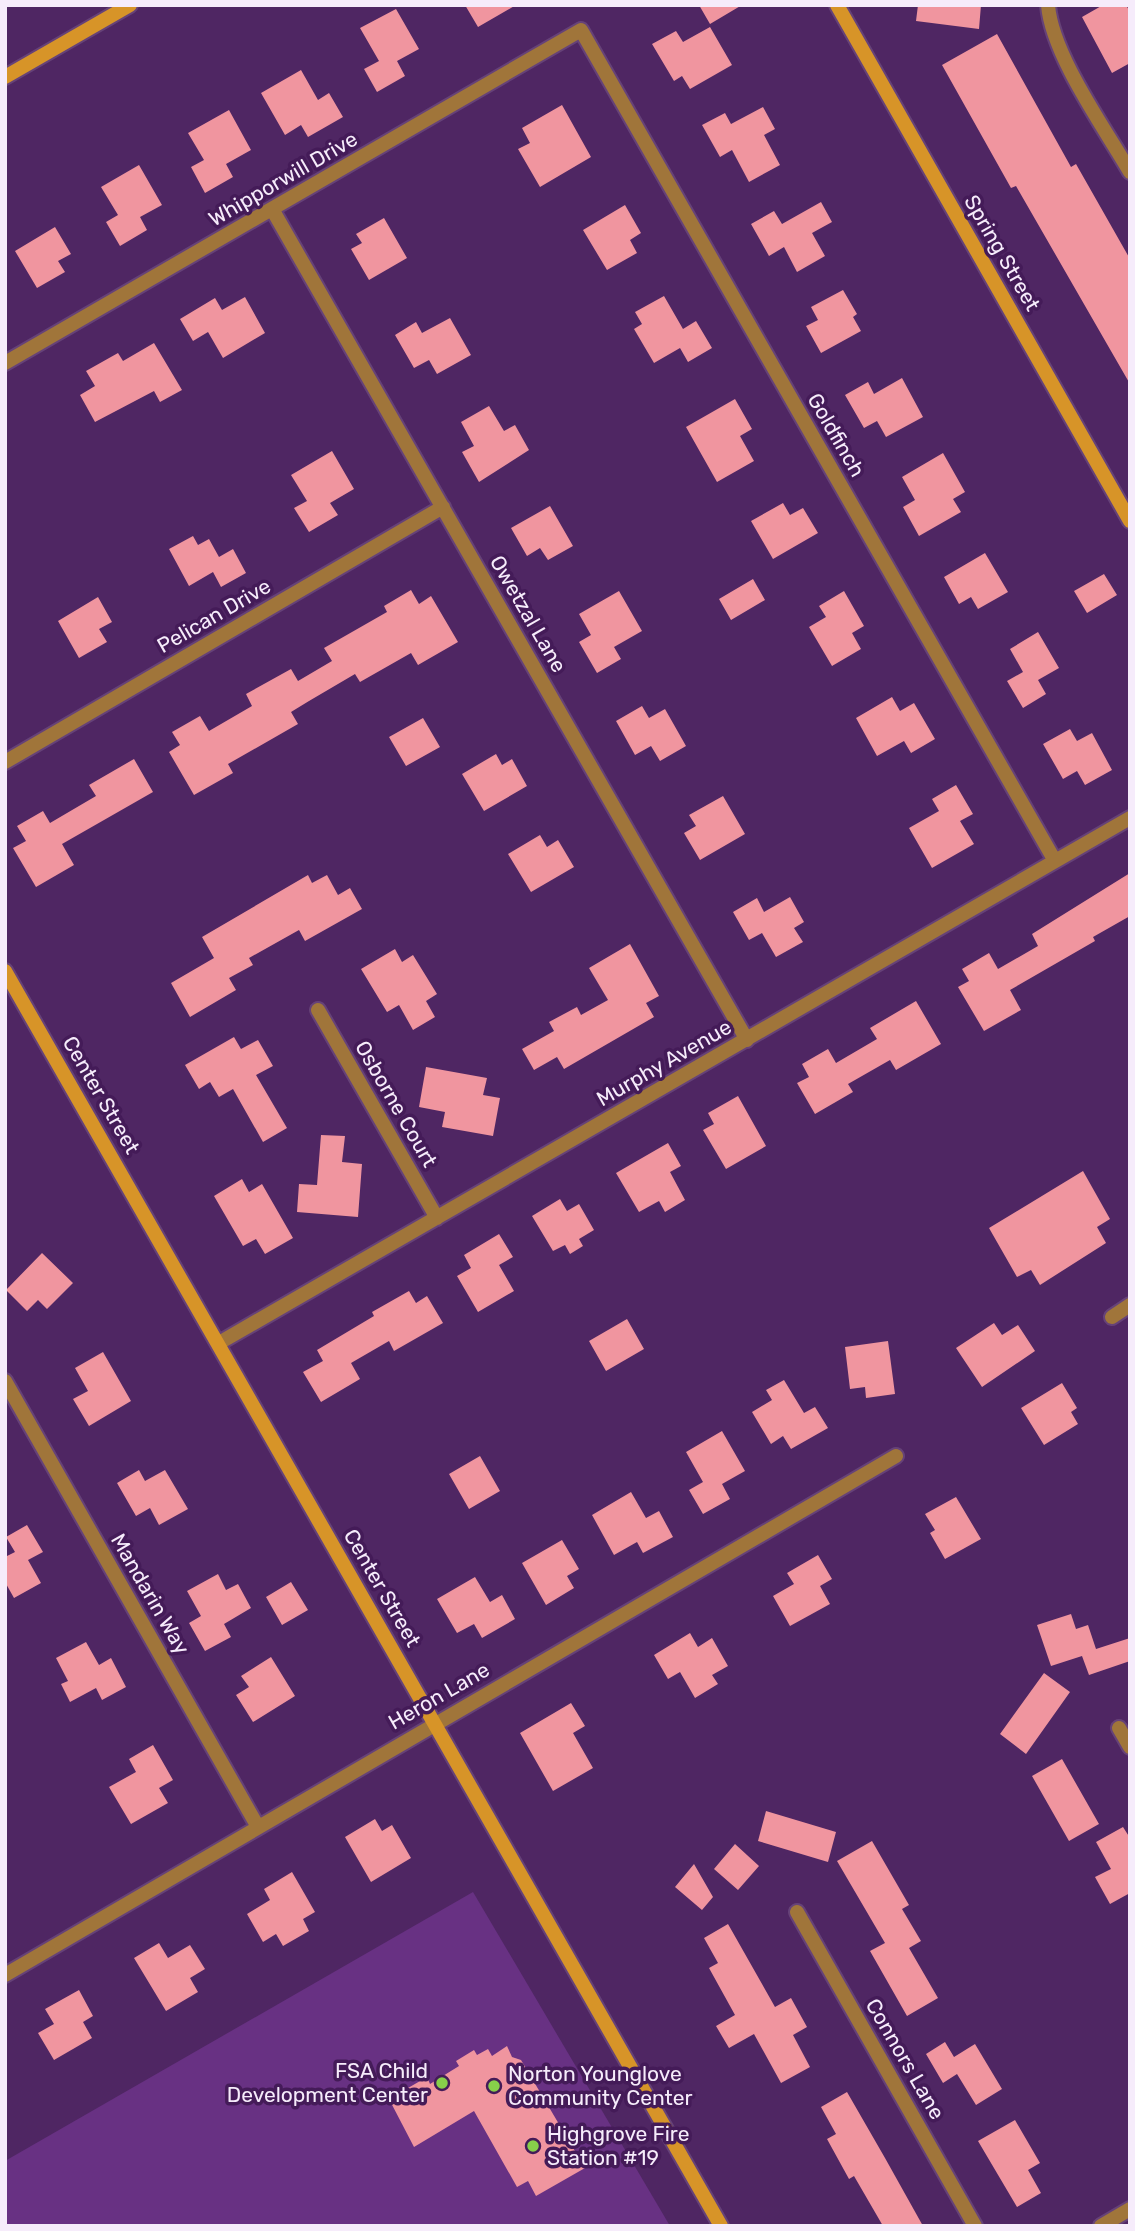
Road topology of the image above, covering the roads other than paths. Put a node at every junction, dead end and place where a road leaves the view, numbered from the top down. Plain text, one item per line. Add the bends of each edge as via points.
1 (130, 5) edge
2 (837, 5) edge
3 (1048, 5) edge
4 (581, 30) joint
5 (5, 77) edge
6 (1130, 172) edge
7 (272, 209) junction
8 (5, 363) edge
9 (443, 507) junction
10 (1130, 521) edge
11 (5, 762) edge
12 (1130, 818) edge
13 (1055, 861) junction
14 (5, 971) edge
15 (318, 1010) dead end
16 (747, 1040) junction
17 (437, 1218) junction
18 (1130, 1305) edge
19 (1112, 1317) dead end
20 (219, 1343) junction
21 (5, 1381) edge
22 (896, 1456) dead end
23 (435, 1723) junction
24 (1119, 1728) dead end
25 (1130, 1747) edge
26 (258, 1827) junction
27 (797, 1912) dead end
28 (5, 1975) edge
29 (1130, 2209) edge
30 (721, 2226) edge
31 (975, 2226) edge
32 (1101, 2226) edge

1 - 5 main road
2 - 10 main road, Spring Street
3 - 6 street via 1050,26 1065,59
4 - 7 street, Whipporwill Drive
4 - 13 street, Goldfinch
7 - 8 street, Whipporwill Drive
7 - 9 street, Owetzal Lane
9 - 11 street, Pelican Drive
9 - 16 street, Owetzal Lane
12 - 13 street, Murphy Avenue
13 - 16 street, Murphy Avenue
14 - 20 main road, Center Street
15 - 17 street, Osborne Court
16 - 17 street, Murphy Avenue
17 - 20 street, Murphy Avenue
18 - 19 street
20 - 23 main road, Center Street
21 - 26 street, Mandarin Way
22 - 23 street, Heron Lane
23 - 26 street, Heron Lane
23 - 30 main road, Center Street
24 - 25 street
26 - 28 street, Heron Lane
27 - 31 street, Connors Lane
29 - 32 street

